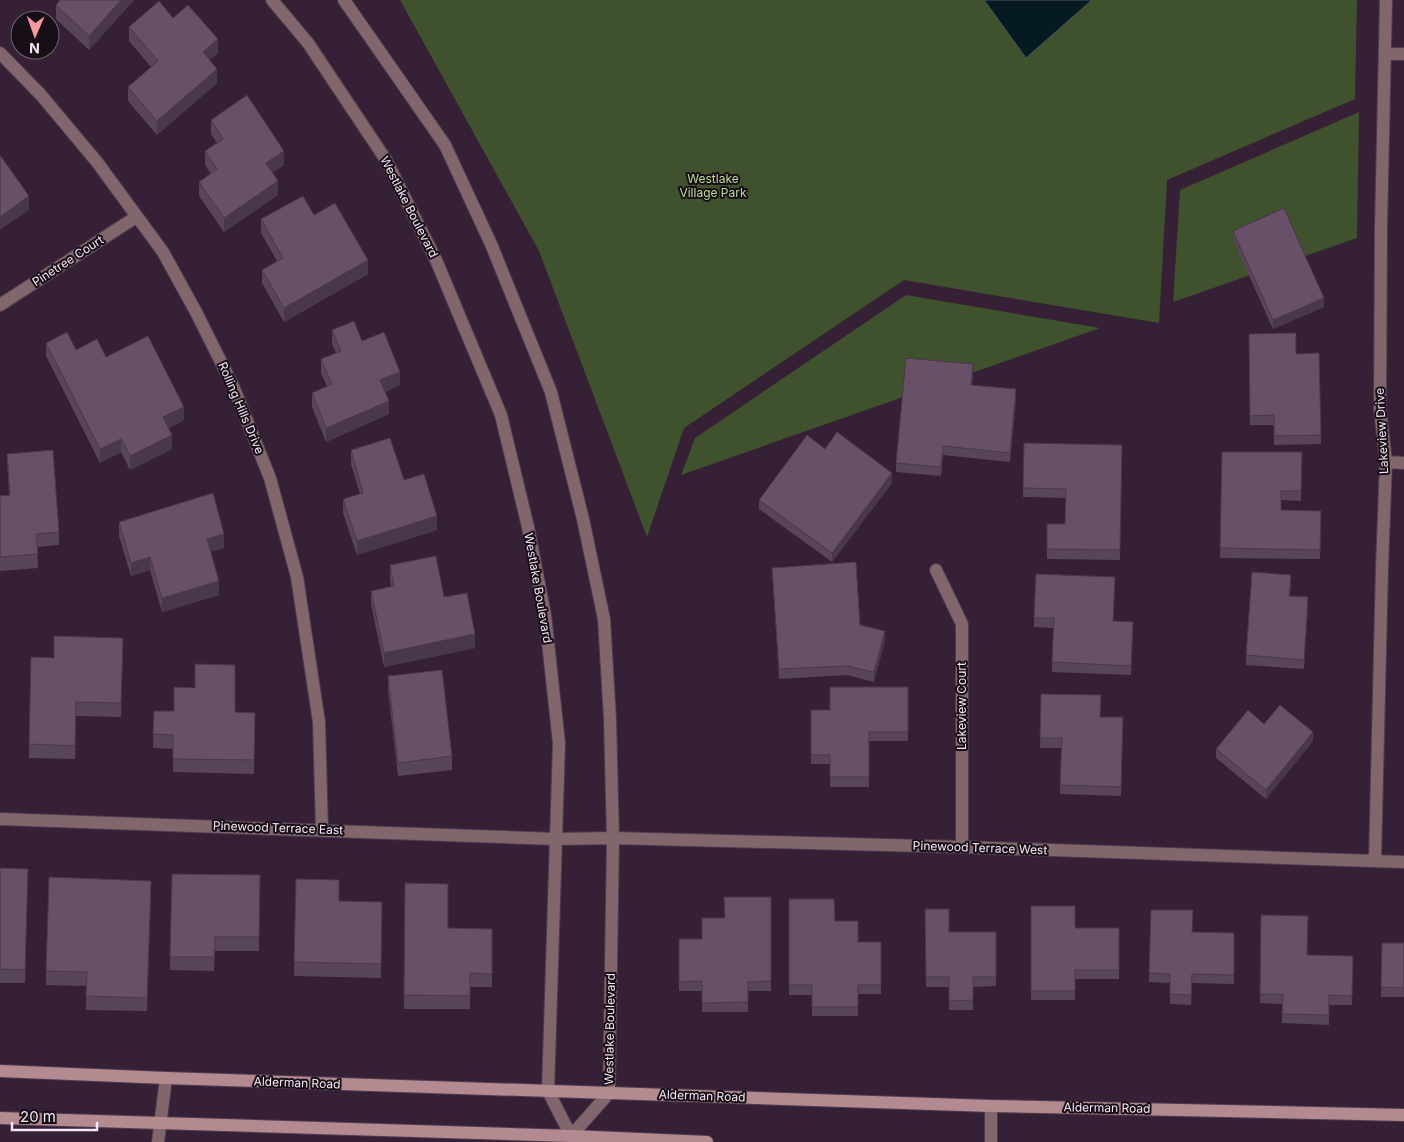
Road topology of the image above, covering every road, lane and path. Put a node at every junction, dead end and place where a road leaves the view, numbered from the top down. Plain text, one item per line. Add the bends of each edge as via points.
1 (272, 0) edge
2 (344, 0) edge
3 (1386, 0) edge
4 (0, 53) edge
5 (1386, 54) junction
6 (1404, 54) edge
7 (136, 217) junction
8 (0, 305) edge
9 (1386, 462) junction
10 (1404, 462) edge
11 (936, 570) dead end
12 (0, 819) edge
13 (322, 830) junction
14 (613, 838) junction
15 (556, 839) junction
16 (962, 847) junction
17 (1375, 861) junction
18 (1404, 862) edge
19 (0, 1071) edge
20 (166, 1078) junction
21 (548, 1091) junction
22 (609, 1093) junction
23 (991, 1106) junction
24 (1404, 1115) edge
25 (0, 1118) edge
26 (159, 1124) junction
27 (571, 1136) junction
28 (158, 1142) edge
29 (707, 1142) edge
30 (991, 1142) edge

1 - 15 street, Westlake Boulevard via 308,43 386,160 436,260 501,415 545,615 559,743
2 - 14 street, Westlake Boulevard via 445,145 491,244 551,392 604,620
3 - 5 street, Lakeview Drive
4 - 7 street, Rolling Hills Drive via 91,154
5 - 6 street
5 - 9 street, Lakeview Drive via 1380,409
7 - 8 street, Pinetree Court
7 - 13 street, Rolling Hills Drive via 163,252 196,312 233,386 270,478 297,577 319,722
9 - 10 street
9 - 17 street, Lakeview Drive
11 - 16 street, Lakeview Court via 962,624
12 - 13 street, Pinewood Terrace East
13 - 15 street, Pinewood Terrace East
14 - 15 street, Pinewood Terrace West
14 - 16 street, Pinewood Terrace West
14 - 22 street, Westlake Boulevard
15 - 21 street, Westlake Boulevard
16 - 17 street, Pinewood Terrace West
17 - 18 street, Pinewood Terrace West
19 - 20 main road, Alderman Road
20 - 21 main road, Alderman Road
20 - 26 street
21 - 22 main road, Alderman Road
21 - 27 street, Westlake Boulevard
22 - 23 main road, Alderman Road
22 - 27 street, Westlake Boulevard
23 - 24 main road, Alderman Road
23 - 30 street
25 - 26 main road
26 - 27 main road
26 - 28 street
27 - 29 main road

